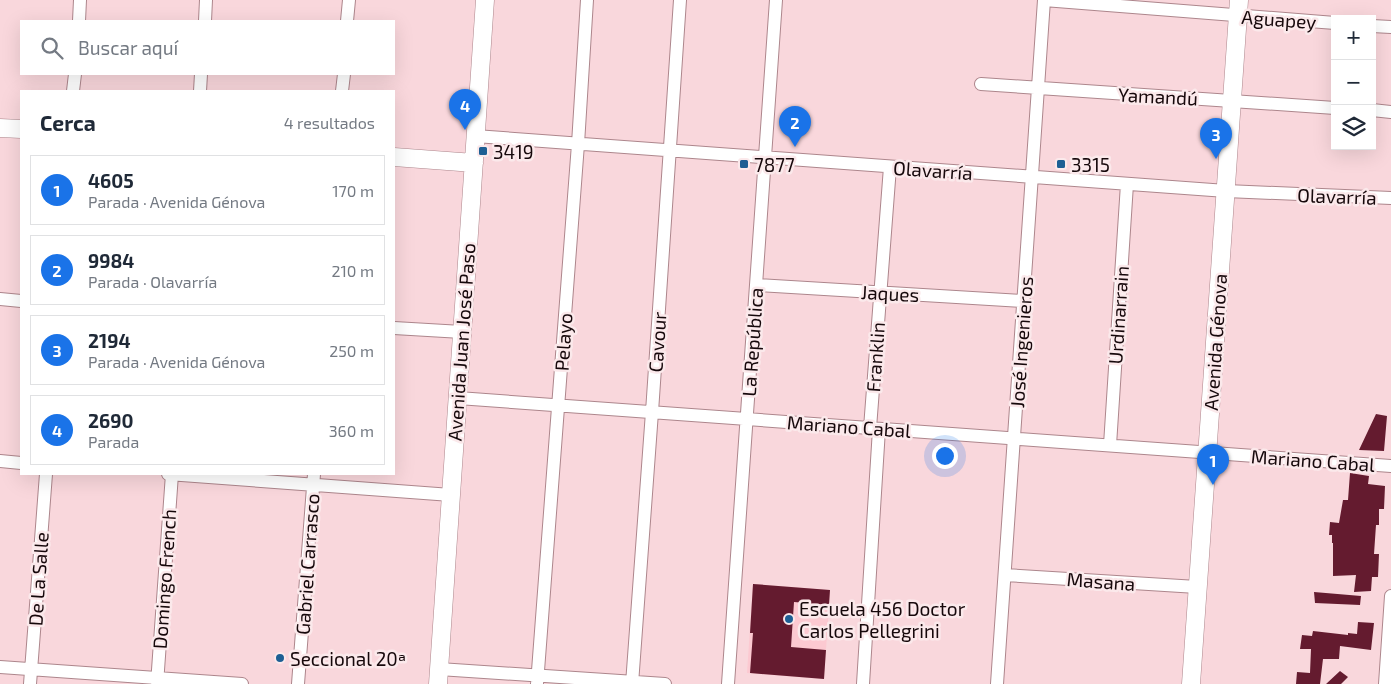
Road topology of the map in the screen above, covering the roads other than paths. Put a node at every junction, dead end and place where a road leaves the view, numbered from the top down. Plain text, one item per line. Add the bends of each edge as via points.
1 (80, 0) edge
2 (206, 0) edge
3 (349, 0) edge
4 (485, 0) edge
5 (587, 0) edge
6 (680, 0) edge
7 (776, 0) edge
8 (1044, 0) edge
9 (1238, 8) edge
10 (78, 20) edge
11 (205, 20) edge
12 (347, 20) edge
13 (1331, 22) edge
14 (1376, 26) edge
15 (1391, 27) edge
16 (75, 75) edge
17 (201, 75) edge
18 (344, 75) edge
19 (981, 84) dead end
20 (1038, 89) junction
21 (73, 90) edge
22 (200, 90) edge
23 (342, 90) edge
24 (1232, 100) junction
25 (1331, 108) edge
26 (1376, 110) edge
27 (1391, 112) edge
28 (0, 128) edge
29 (20, 129) edge
30 (475, 136) junction
31 (578, 144) junction
32 (669, 150) junction
33 (395, 157) edge
34 (765, 158) junction
35 (474, 163) junction
36 (890, 167) junction
37 (1032, 177) junction
38 (1127, 184) junction
39 (1226, 191) junction
40 (1391, 198) edge
41 (756, 285) junction
42 (880, 293) junction
43 (0, 300) edge
44 (20, 301) edge
45 (1023, 301) junction
46 (395, 328) edge
47 (462, 332) junction
48 (458, 398) junction
49 (558, 405) junction
50 (652, 412) junction
51 (746, 419) junction
52 (874, 428) junction
53 (1014, 438) junction
54 (1110, 445) junction
55 (1207, 452) junction
56 (0, 461) edge
57 (20, 463) edge
58 (1391, 466) edge
59 (46, 475) edge
60 (172, 475) edge
61 (200, 475) edge
62 (314, 479) edge
63 (451, 495) junction
64 (1005, 574) junction
65 (1197, 587) junction
66 (1391, 596) edge
67 (0, 667) edge
68 (32, 669) junction
69 (438, 677) edge
70 (537, 680) edge
71 (157, 681) edge
72 (632, 683) edge
73 (30, 684) edge
74 (242, 684) edge
75 (298, 684) edge
76 (665, 684) edge
77 (728, 684) edge
78 (862, 684) edge
79 (997, 684) edge
80 (1191, 684) edge
81 (1385, 684) edge

1 - 10 street
2 - 11 street
3 - 12 street
4 - 30 main road, Avenida Juan José Paso
5 - 31 street, Pelayo
6 - 32 street, Cavour
7 - 34 street, La República
8 - 9 street, Aguapey
8 - 20 street, José Ingenieros
9 - 13 street, Aguapey
9 - 24 main road, Avenida Génova
14 - 15 street
16 - 21 street
17 - 22 street
18 - 23 street
19 - 20 street, Yamandú
20 - 24 street, Yamandú
20 - 37 street, José Ingenieros
24 - 25 street, Yamandú
24 - 39 main road, Avenida Génova
26 - 27 street
28 - 29 main road
30 - 31 street, Olavarría
30 - 35 main road, Avenida Juan José Paso
31 - 32 street, Olavarría
31 - 49 street, Pelayo
32 - 34 street, Olavarría
32 - 50 street, Cavour
33 - 35 main road
34 - 36 street, Olavarría
34 - 41 street, La República
35 - 47 main road, Avenida Juan José Paso
36 - 37 street, Olavarría
36 - 42 street, Franklin
37 - 38 street, Olavarría
37 - 45 street, José Ingenieros
38 - 39 street, Olavarría
38 - 54 street, Urdinarrain
39 - 40 street, Olavarría
39 - 55 main road, Avenida Génova
41 - 42 street, Jaques
41 - 51 street, La República
42 - 45 street, Jaques
42 - 52 street, Franklin
43 - 44 street
45 - 53 street, José Ingenieros
46 - 47 street
47 - 48 main road, Avenida Juan José Paso
48 - 49 street, Mariano Cabal
48 - 63 main road, Avenida Juan José Paso
49 - 50 street, Mariano Cabal
49 - 70 street, Pelayo
50 - 51 street, Mariano Cabal
50 - 72 street, Cavour
51 - 52 street, Mariano Cabal
51 - 77 street, La República
52 - 53 street, Mariano Cabal
52 - 78 street, Franklin
53 - 54 street, Mariano Cabal
53 - 64 street, José Ingenieros
54 - 55 street, Mariano Cabal
55 - 58 street, Mariano Cabal
55 - 65 main road, Avenida Génova
56 - 57 street
59 - 68 street, De La Salle
60 - 71 street, Domingo French
61 - 62 street
62 - 63 street
62 - 75 street, Gabriel Carrasco
63 - 69 main road, Avenida Juan José Paso
64 - 65 street, Masana
64 - 79 street, José Ingenieros
65 - 80 main road, Avenida Génova
66 - 81 street
67 - 68 street
68 - 71 street
68 - 73 street, De La Salle
69 - 70 street
70 - 72 street
71 - 74 street
72 - 76 street

